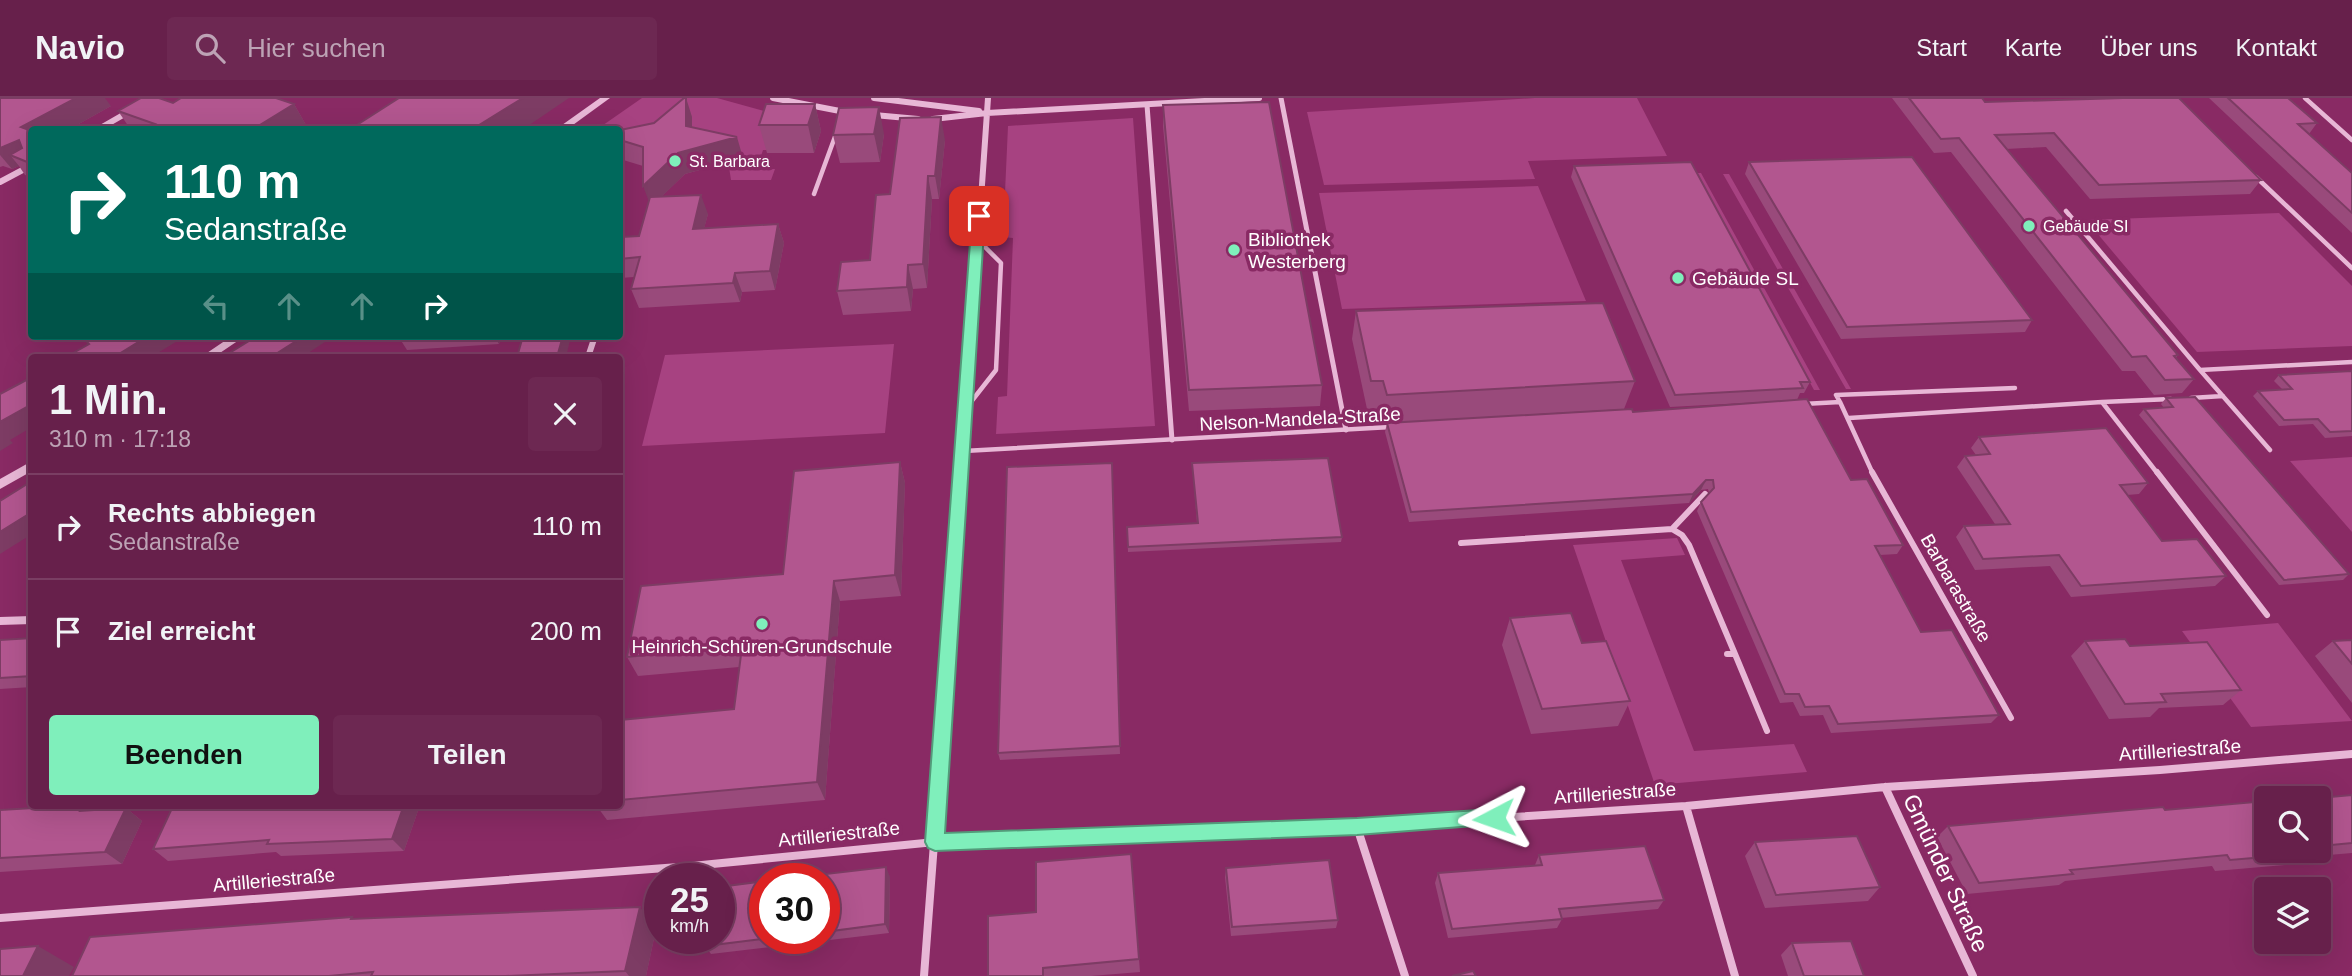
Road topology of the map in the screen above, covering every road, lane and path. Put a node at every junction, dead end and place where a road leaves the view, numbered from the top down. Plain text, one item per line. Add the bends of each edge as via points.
1 (606, 98) edge
2 (773, 98) edge
3 (874, 98) edge
4 (988, 98) edge
5 (1259, 98) edge
6 (1281, 98) edge
7 (2305, 98) edge
8 (143, 104) edge
9 (1147, 105) junction
10 (846, 112) junction
11 (859, 113) edge
12 (987, 113) junction
13 (873, 115) edge
14 (842, 120) edge
15 (104, 126) edge
16 (565, 126) edge
17 (838, 130) edge
18 (2352, 140) edge
19 (28, 167) edge
20 (2255, 176) edge
21 (0, 182) edge
22 (814, 194) dead end
23 (2066, 211) dead end
24 (977, 239) junction
25 (2352, 268) edge
26 (234, 340) edge
27 (211, 354) edge
28 (2352, 362) edge
29 (2200, 370) junction
30 (2015, 388) dead end
31 (2223, 396) junction
32 (1840, 402) junction
33 (2102, 402) junction
34 (1800, 404) edge
35 (967, 407) junction
36 (1849, 418) junction
37 (1401, 426) edge
38 (1346, 430) junction
39 (1172, 440) junction
40 (2270, 450) dead end
41 (964, 451) junction
42 (28, 468) edge
43 (0, 485) edge
44 (1704, 494) edge
45 (1672, 529) junction
46 (1461, 543) dead end
47 (2267, 615) dead end
48 (28, 620) edge
49 (0, 621) edge
50 (1727, 654) dead end
51 (1735, 654) junction
52 (2011, 718) dead end
53 (1767, 731) dead end
54 (2352, 754) edge
55 (1885, 787) junction
56 (1686, 806) junction
57 (1357, 827) junction
58 (935, 842) junction
59 (0, 918) edge
60 (924, 976) edge
61 (1405, 976) edge
62 (1735, 976) edge
63 (1973, 976) edge

1 - 16 street
2 - 10 street
3 - 12 street
4 - 12 street
5 - 9 street
6 - 38 street
7 - 18 lane
8 - 15 street
9 - 12 street
9 - 39 street
10 - 11 street
10 - 14 lane
12 - 13 street via 944,120
12 - 24 street
17 - 22 lane
19 - 21 street
20 - 25 lane
23 - 29 lane
24 - 35 street
24 - 35 lane via 1001,263 996,370
26 - 27 street
28 - 29 lane
29 - 31 lane
30 - 32 lane via 1836,395
31 - 33 lane
31 - 40 lane
32 - 34 lane
32 - 36 lane, Barbarastraße
33 - 36 lane
33 - 47 lane
35 - 41 street
36 - 52 lane, Barbarastraße via 1873,474
37 - 38 lane, Nelson-Mandela-Straße
38 - 39 lane, Nelson-Mandela-Straße
39 - 41 lane, Nelson-Mandela-Straße
41 - 58 street
42 - 43 street
44 - 45 lane
45 - 46 lane
45 - 51 lane via 1689,545
48 - 49 street
50 - 51 lane
51 - 53 lane
54 - 55 street, Artilleriestraße
55 - 56 street, Artilleriestraße
55 - 63 street, Gmünder Straße
56 - 57 street, Artilleriestraße
56 - 62 street
57 - 58 street, Artilleriestraße
57 - 61 street
58 - 59 street, Artilleriestraße via 692,866
58 - 60 street

